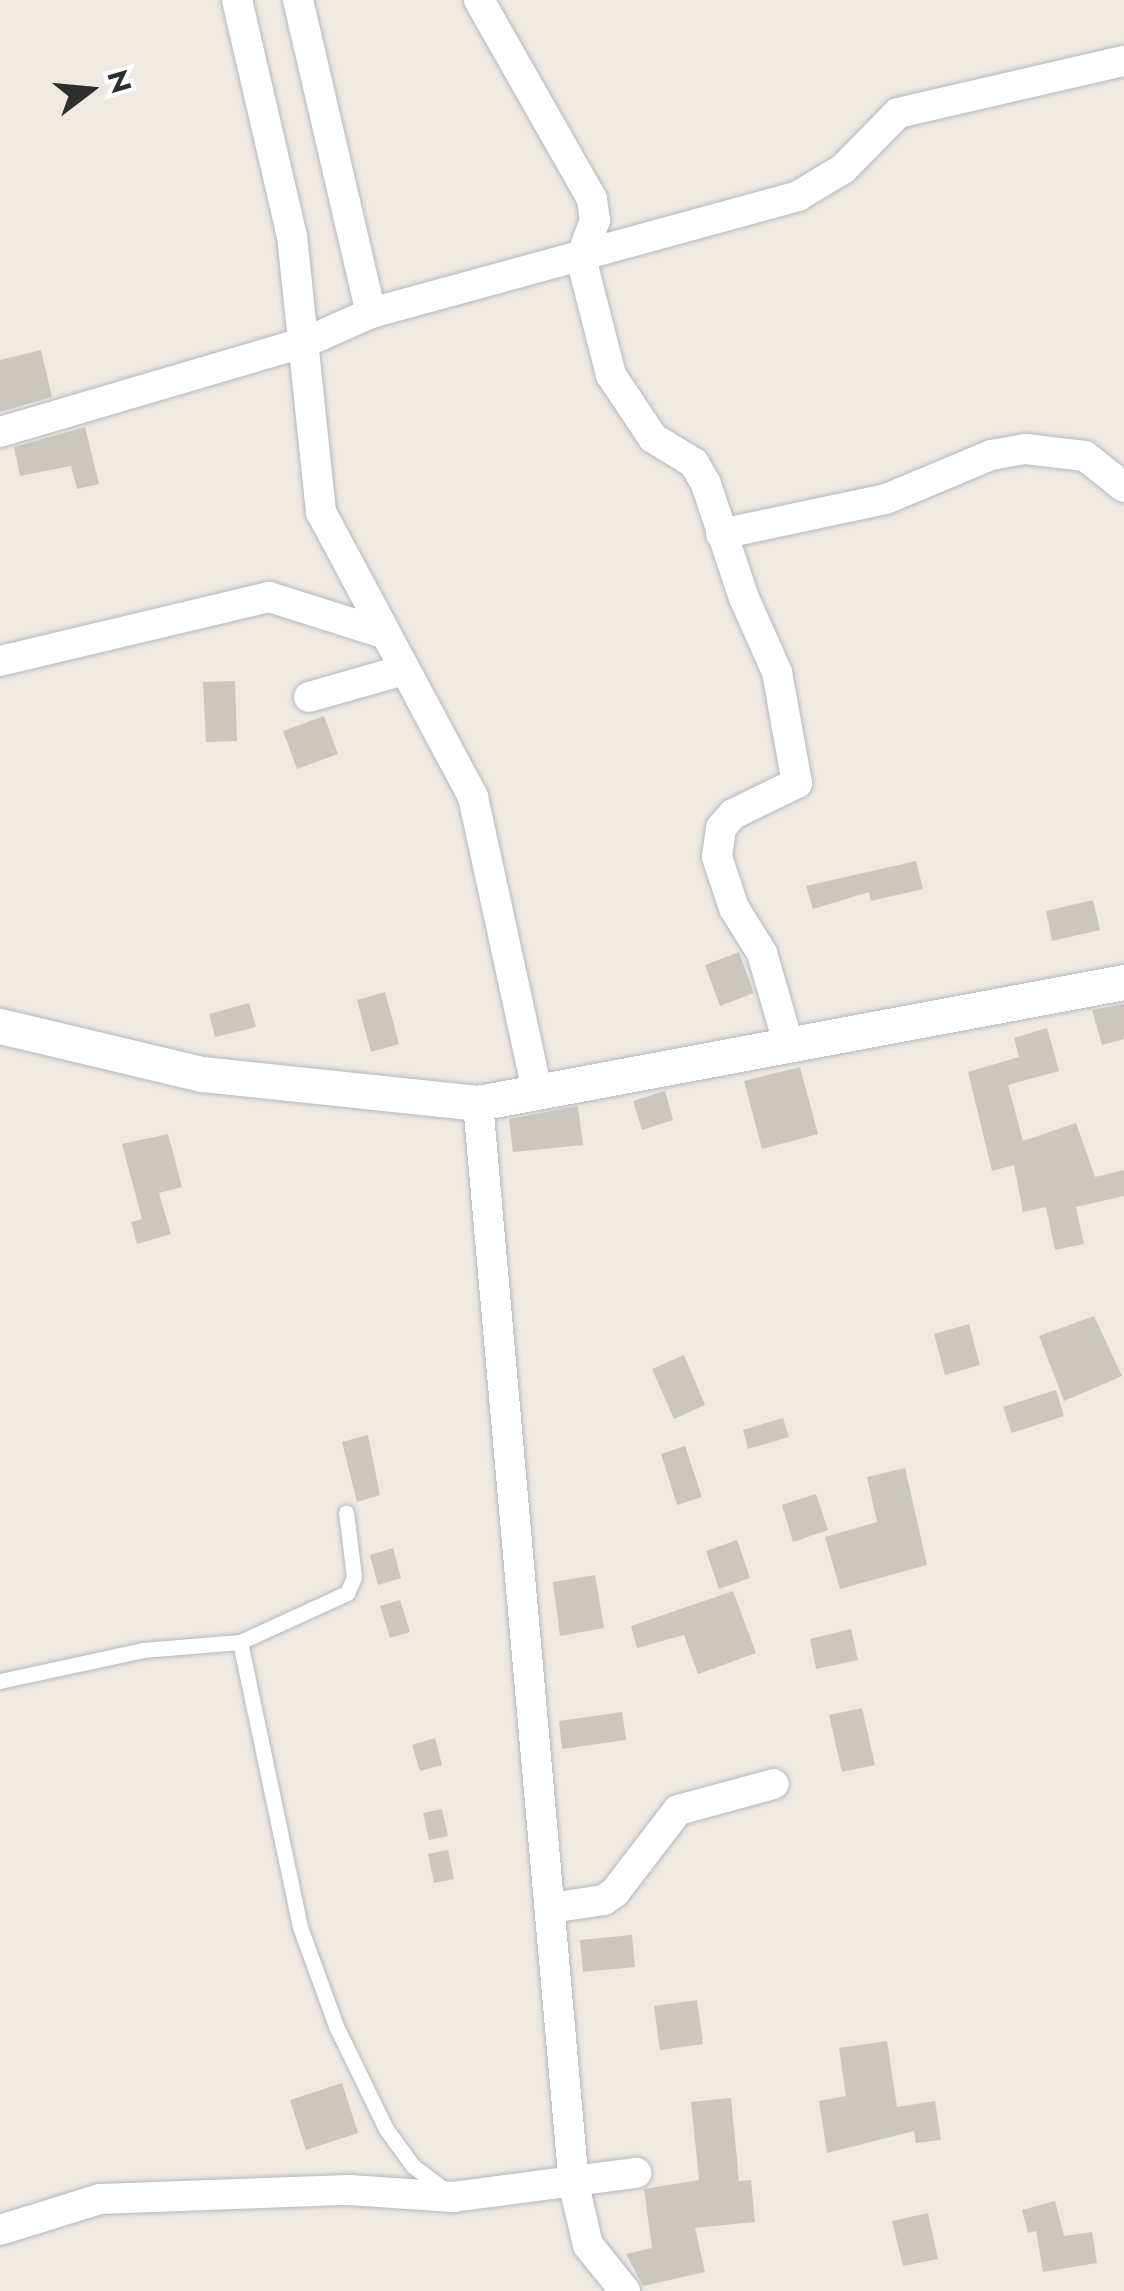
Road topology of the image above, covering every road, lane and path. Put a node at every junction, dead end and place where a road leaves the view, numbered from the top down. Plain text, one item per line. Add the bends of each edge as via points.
1 (237, 0) edge
2 (298, 0) edge
3 (479, 0) edge
4 (1124, 61) edge
5 (580, 258) junction
6 (371, 313) junction
7 (306, 342) junction
8 (0, 432) edge
9 (1124, 487) edge
10 (722, 534) junction
11 (380, 632) junction
12 (0, 661) edge
13 (404, 670) junction
14 (309, 697) dead end
15 (1124, 982) edge
16 (0, 1026) edge
17 (789, 1046) junction
18 (538, 1094) junction
19 (478, 1103) junction
20 (346, 1512) dead end
21 (240, 1642) junction
22 (0, 1682) edge
23 (774, 1784) dead end
24 (551, 1908) junction
25 (636, 2172) dead end
26 (574, 2185) junction
27 (453, 2197) junction
28 (0, 2230) edge
29 (625, 2291) edge

1 - 7 street via 292,236
2 - 6 street
3 - 5 street via 592,200 595,220
4 - 5 street via 920,104 898,113 843,169 798,196
5 - 6 street
5 - 10 street via 612,374 652,438 694,463
6 - 7 street
7 - 8 street
7 - 11 street via 321,512
9 - 10 street via 1084,456 1026,449 991,455 886,499
10 - 17 street via 777,672 799,773 796,783 734,814 722,828 717,857 734,908 762,953
11 - 12 street via 269,597
11 - 13 street
13 - 14 street
13 - 18 street via 472,797
15 - 17 street
16 - 19 street via 202,1074
17 - 18 street
18 - 19 street
19 - 24 street
20 - 21 lane via 354,1577 346,1593
21 - 22 lane via 143,1650
21 - 27 lane via 300,1927 336,2026 386,2130 413,2166
23 - 24 street via 678,1810 615,1892 604,1900
24 - 26 street
25 - 26 street
26 - 27 street
26 - 29 street via 588,2245
27 - 28 street via 349,2190 100,2199

